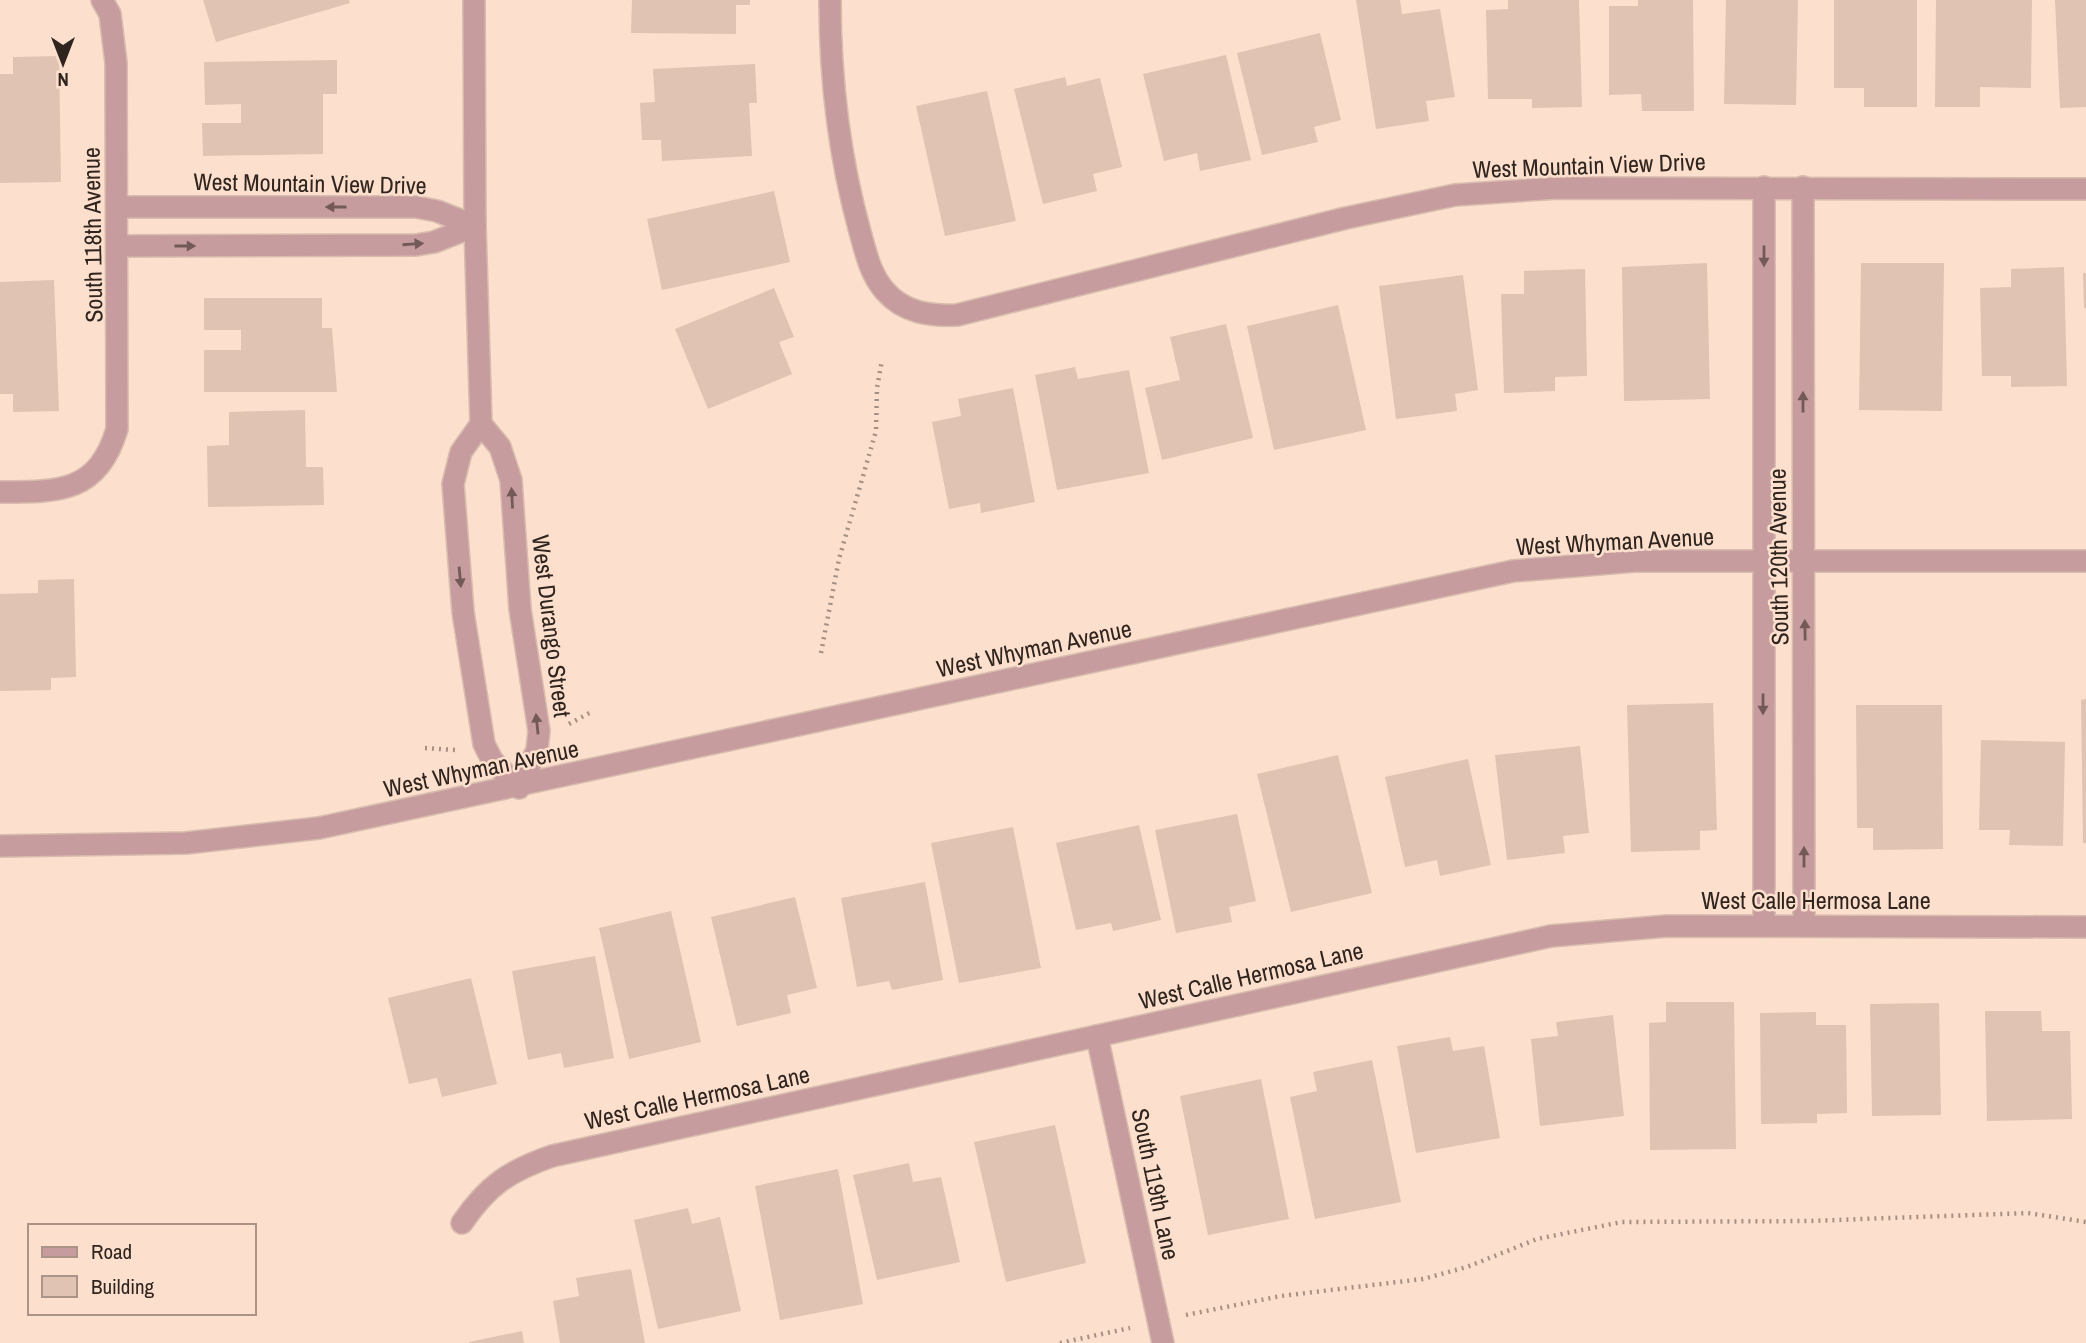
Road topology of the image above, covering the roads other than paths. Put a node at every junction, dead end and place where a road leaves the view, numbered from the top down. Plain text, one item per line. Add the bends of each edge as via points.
1 (102, 0) edge
2 (474, 0) edge
3 (830, 0) edge
4 (1764, 187) junction
5 (1803, 187) junction
6 (2086, 189) edge
7 (117, 207) junction
8 (475, 226) junction
9 (117, 246) junction
10 (481, 424) junction
11 (0, 492) edge
12 (1763, 561) junction
13 (1803, 561) junction
14 (2086, 562) edge
15 (519, 788) junction
16 (0, 846) edge
17 (1765, 926) junction
18 (1804, 926) junction
19 (2086, 927) edge
20 (1097, 1036) junction
21 (462, 1223) dead end
22 (1163, 1343) edge

1 - 7 street, South 118th Avenue via 114,37
2 - 8 street
3 - 4 street, West Mountain View Drive via 836,120 849,188 875,278 900,305 919,313 957,314 1455,195 1558,188
4 - 5 street, West Mountain View Drive
4 -> 12 street, South 120th Avenue
5 - 6 street, West Mountain View Drive
13 -> 5 street, South 120th Avenue
8 -> 7 street, West Mountain View Drive via 416,207
7 - 9 street, South 118th Avenue
9 -> 8 street via 416,245
8 - 10 street
9 - 11 street, South 118th Avenue via 119,406 111,451 99,469 81,483 58,490
15 -> 10 street, West Durango Street via 537,750 539,731 520,609 511,480 500,447
10 -> 15 street via 461,452 453,484 463,612 484,744 492,760
12 - 13 street, West Whyman Avenue
12 - 15 street, West Whyman Avenue via 1635,561 1513,571
12 -> 17 street, South 120th Avenue
13 - 14 street, West Whyman Avenue
18 -> 13 street, South 120th Avenue
15 - 16 street, West Whyman Avenue via 276,836 186,843
17 - 18 street, West Calle Hermosa Lane
17 - 20 street, West Calle Hermosa Lane via 1654,926 1551,936
18 - 19 street, West Calle Hermosa Lane
20 - 21 street, West Calle Hermosa Lane via 552,1156 498,1180
20 - 22 street, South 119th Lane

